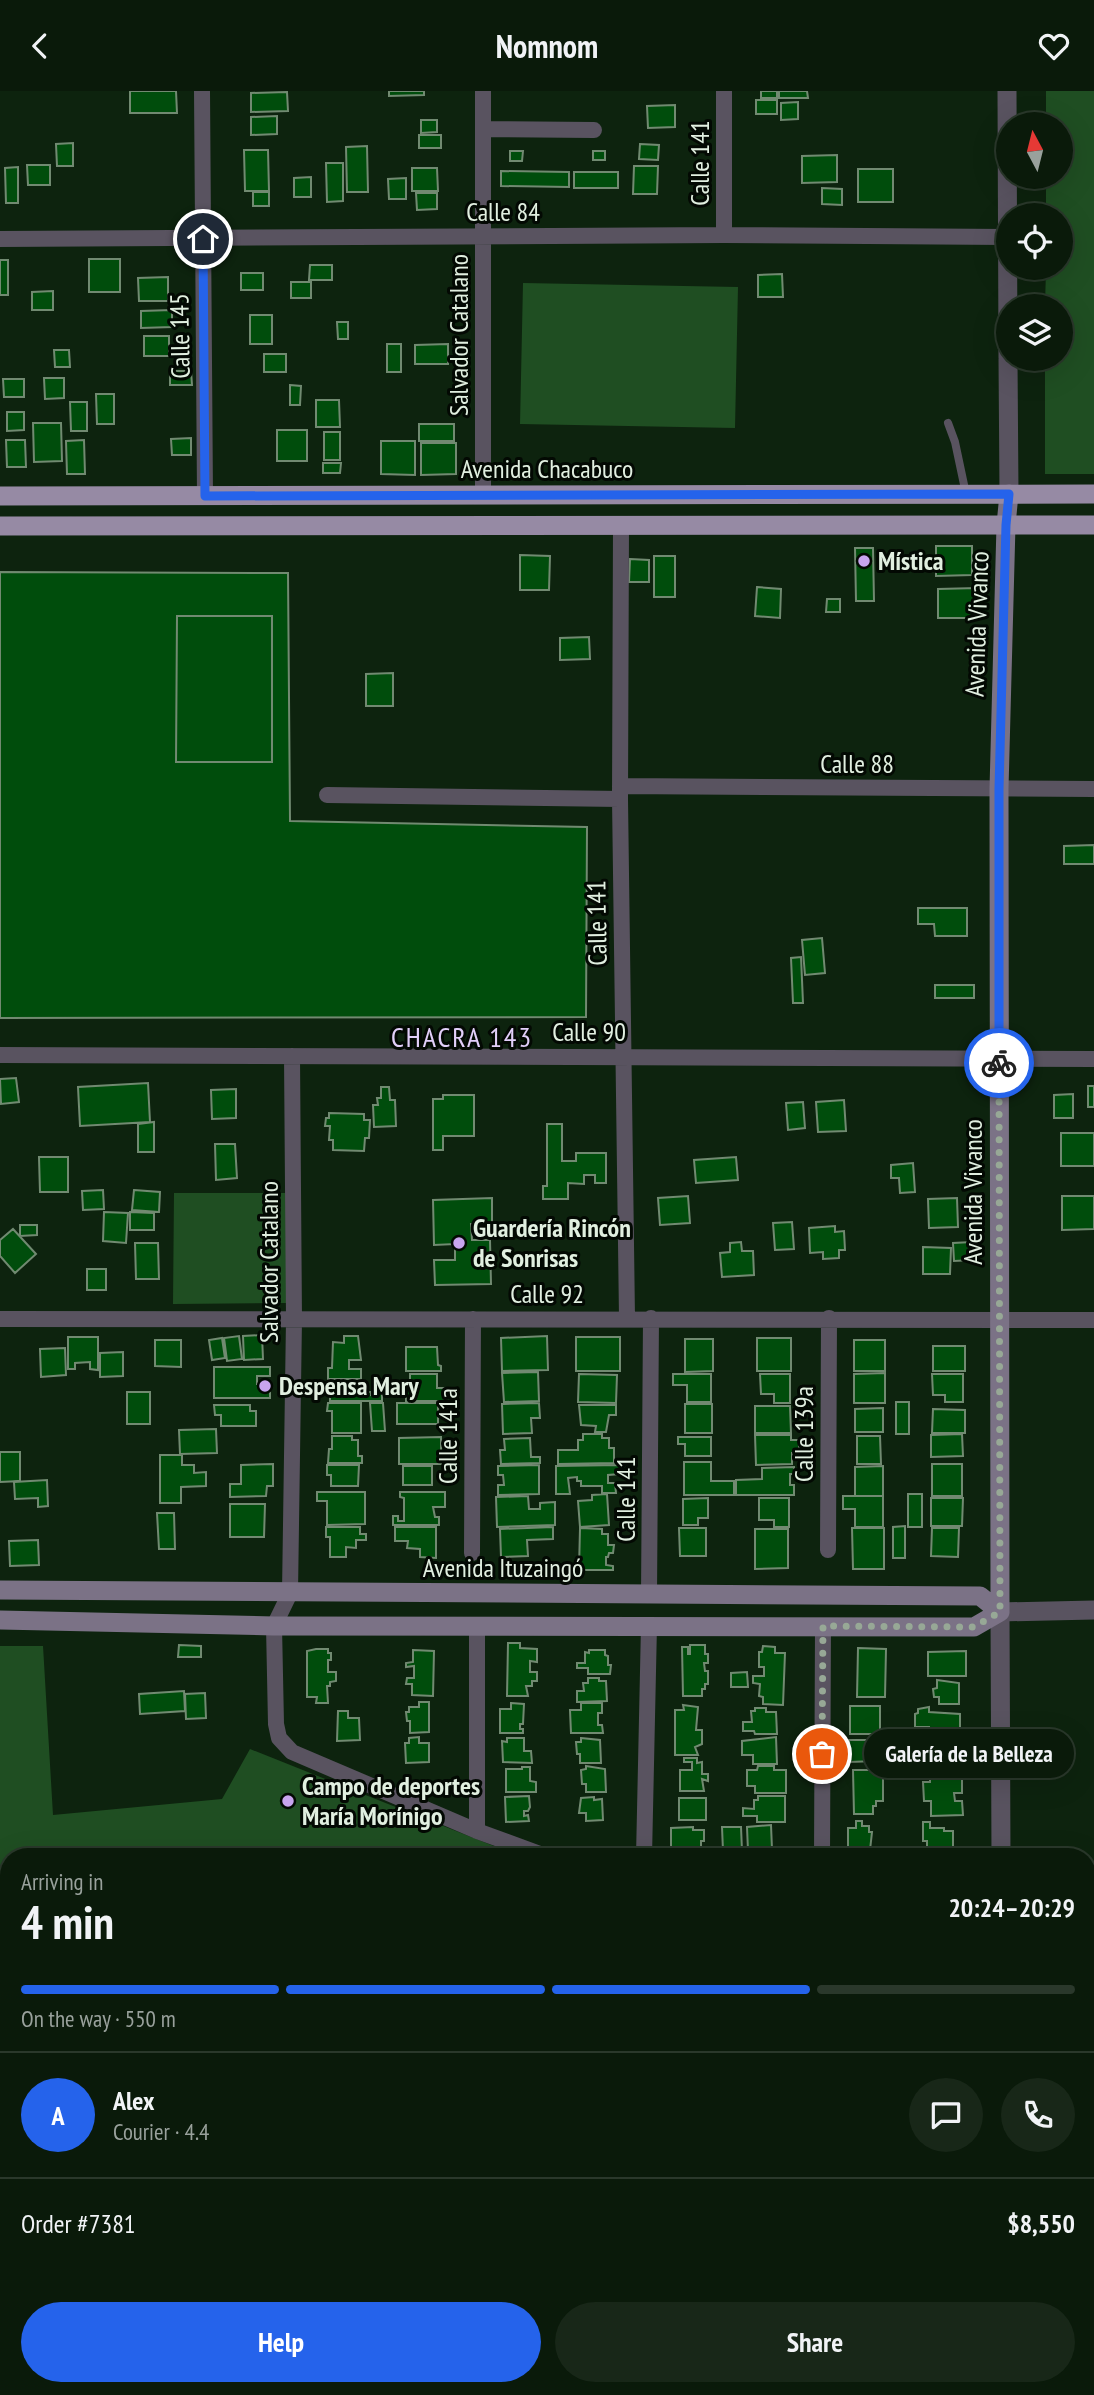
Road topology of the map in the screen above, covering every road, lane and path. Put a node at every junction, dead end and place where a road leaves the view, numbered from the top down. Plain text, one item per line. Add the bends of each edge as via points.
1 (202, 91) edge
2 (483, 91) edge
3 (724, 91) edge
4 (1007, 91) edge
5 (483, 129) junction
6 (594, 130) dead end
7 (1007, 203) edge
8 (724, 235) junction
9 (483, 237) junction
10 (996, 237) edge
11 (0, 239) edge
12 (203, 239) junction
13 (1008, 371) edge
14 (948, 423) dead end
15 (966, 494) junction
16 (1009, 494) junction
17 (1094, 494) edge
18 (483, 495) junction
19 (0, 496) edge
20 (205, 496) junction
21 (1006, 525) junction
22 (1094, 525) edge
23 (0, 526) edge
24 (621, 526) junction
25 (999, 789) junction
26 (1094, 789) edge
27 (620, 793) junction
28 (327, 795) dead end
29 (0, 1055) edge
30 (292, 1056) junction
31 (624, 1057) junction
32 (999, 1059) junction
33 (1094, 1059) edge
34 (627, 1318) junction
35 (651, 1318) junction
36 (829, 1318) junction
37 (1000, 1318) junction
38 (0, 1319) edge
39 (294, 1319) junction
40 (473, 1319) junction
41 (1094, 1320) edge
42 (828, 1551) dead end
43 (472, 1553) dead end
44 (0, 1590) edge
45 (290, 1593) junction
46 (649, 1595) junction
47 (1094, 1610) edge
48 (1000, 1612) junction
49 (0, 1621) edge
50 (477, 1625) junction
51 (649, 1625) junction
52 (274, 1626) junction
53 (823, 1626) junction
54 (477, 1831) junction
55 (523, 1848) edge
56 (644, 1848) edge
57 (822, 1848) edge
58 (1001, 1848) edge

1 - 12 street, Calle 145
2 - 5 street, Salvador Catalano
3 - 8 street, Calle 141
4 - 7 street, Avenida Vivanco
5 - 6 street
5 - 9 street, Salvador Catalano
8 - 9 street, Calle 84
8 - 10 street, Calle 84
9 - 12 street, Calle 84
9 - 18 street, Salvador Catalano
11 - 12 street, Calle 84
12 - 20 street, Calle 145
13 - 16 street, Avenida Vivanco
14 - 15 lane
15 - 16 main road, Avenida Chacabuco
15 - 18 main road, Avenida Chacabuco
16 - 17 main road, Avenida Chacabuco
16 - 21 main road, Avenida Vivanco
18 - 20 main road, Avenida Chacabuco
19 - 20 main road, Avenida Chacabuco
21 - 22 main road
21 - 24 main road
21 - 25 main road, Avenida Vivanco
23 - 24 main road
24 - 27 street, Calle 141
25 - 26 street, Calle 88
25 - 27 street, Calle 88
25 - 32 main road, Avenida Vivanco
27 - 28 street, Calle 88
27 - 31 street, Calle 141
29 - 30 street, Calle 90
30 - 31 street, Calle 90
30 - 39 street, Salvador Catalano
31 - 32 street, Calle 90
31 - 34 street, Calle 141
32 - 33 street, Calle 90
32 - 37 main road, Avenida Vivanco
34 - 35 street, Calle 92
34 - 40 street, Calle 92
35 - 36 street, Calle 92
35 - 46 street, Calle 141
36 - 37 street, Calle 92
36 - 42 street, Calle 139a
37 - 41 street, Calle 92
37 - 48 main road, Avenida Vivanco
38 - 39 street, Calle 92
39 - 40 street, Calle 92
39 - 45 street, Salvador Catalano
40 - 43 street, Calle 141a
44 - 45 main road, Avenida Ituzaingó
45 - 46 main road, Avenida Ituzaingó
45 - 52 street
46 - 48 main road, Avenida Ituzaingó via 980,1596
47 - 48 street, Avenida Ituzaingó
48 - 53 main road, Avenida Ituzaingó via 974,1627
48 - 58 street, Avenida Vivanco
49 - 52 main road, Avenida Ituzaingó
50 - 51 main road, Avenida Ituzaingó
50 - 52 main road, Avenida Ituzaingó
50 - 54 street
51 - 53 main road, Avenida Ituzaingó
51 - 56 street
52 - 54 street via 276,1724 279,1738 292,1752
53 - 57 street
54 - 55 street

